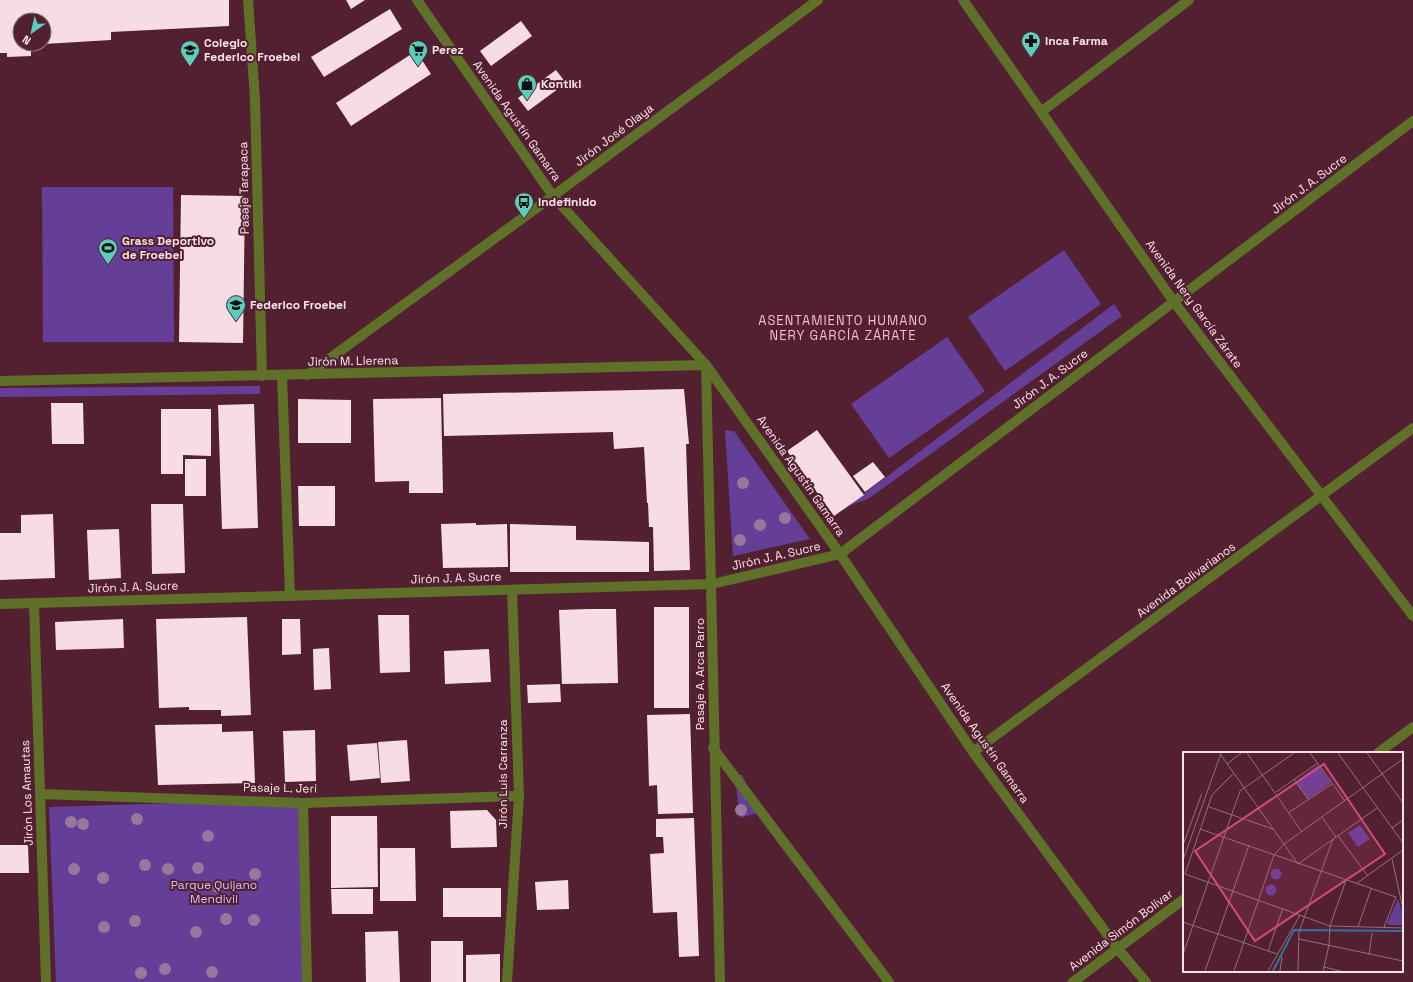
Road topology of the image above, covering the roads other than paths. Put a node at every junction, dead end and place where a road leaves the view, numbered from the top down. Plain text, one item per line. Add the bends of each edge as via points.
1 (248, 0) edge
2 (818, 0) edge
3 (963, 0) edge
4 (1189, 0) edge
5 (421, 1) edge
6 (1042, 112) junction
7 (1413, 121) edge
8 (553, 196) junction
9 (1174, 302) junction
10 (706, 365) junction
11 (282, 375) junction
12 (307, 375) junction
13 (262, 376) junction
14 (0, 381) edge
15 (1413, 428) edge
16 (1321, 496) junction
17 (840, 554) junction
18 (712, 584) junction
19 (512, 590) junction
20 (290, 596) junction
21 (34, 603) junction
22 (0, 604) edge
23 (1413, 616) edge
24 (1413, 727) edge
25 (713, 748) junction
26 (973, 752) junction
27 (1379, 752) edge
28 (40, 794) junction
29 (519, 796) junction
30 (303, 803) junction
31 (1183, 900) edge
32 (1118, 949) junction
33 (46, 982) edge
34 (307, 982) edge
35 (506, 982) edge
36 (720, 982) edge
37 (889, 982) edge
38 (1073, 982) edge
39 (1146, 982) edge

1 - 13 street, Pasaje Tarapaca via 255,99
2 - 8 street, Jirón José Olaya
3 - 6 street, Avenida Nery García Zárate
4 - 6 street
5 - 8 street, Avenida Agustín Gamarra
6 - 9 street, Avenida Nery García Zárate
7 - 9 street, Jirón J. A. Sucre
8 - 10 street, Avenida Agustín Gamarra
8 - 12 street, Jirón José Olaya
9 - 16 street, Avenida Nery García Zárate
9 - 17 street, Jirón J. A. Sucre
10 - 12 street, Jirón M. Llerena
10 - 17 street, Avenida Agustín Gamarra
10 - 18 street, Pasaje A. Arca Parro
11 - 12 street, Jirón M. Llerena
11 - 13 street, Jirón M. Llerena
11 - 20 street
13 - 14 street, Jirón M. Llerena
15 - 16 street, Avenida Bolivarianos
16 - 23 street, Avenida Nery García Zárate
16 - 26 street, Avenida Bolivarianos
17 - 18 street, Jirón J. A. Sucre
17 - 26 street, Avenida Agustín Gamarra
18 - 19 street, Jirón J. A. Sucre
18 - 25 street, Pasaje A. Arca Parro
19 - 20 street, Jirón J. A. Sucre
19 - 29 street, Jirón Luis Carranza
20 - 21 street, Jirón J. A. Sucre
21 - 22 street, Jirón J. A. Sucre
21 - 28 street, Jirón Los Amautas
24 - 27 street
25 - 36 street, Pasaje A. Arca Parro
25 - 37 street
26 - 32 street, Avenida Agustín Gamarra
28 - 30 street, Pasaje L. Jeri
28 - 33 street, Jirón Los Amautas
29 - 30 street, Pasaje L. Jeri
29 - 35 street, Jirón Luis Carranza
30 - 34 street
31 - 32 street, Avenida Simón Bolívar
32 - 38 street, Avenida Simón Bolívar
32 - 39 street, Avenida Agustín Gamarra

